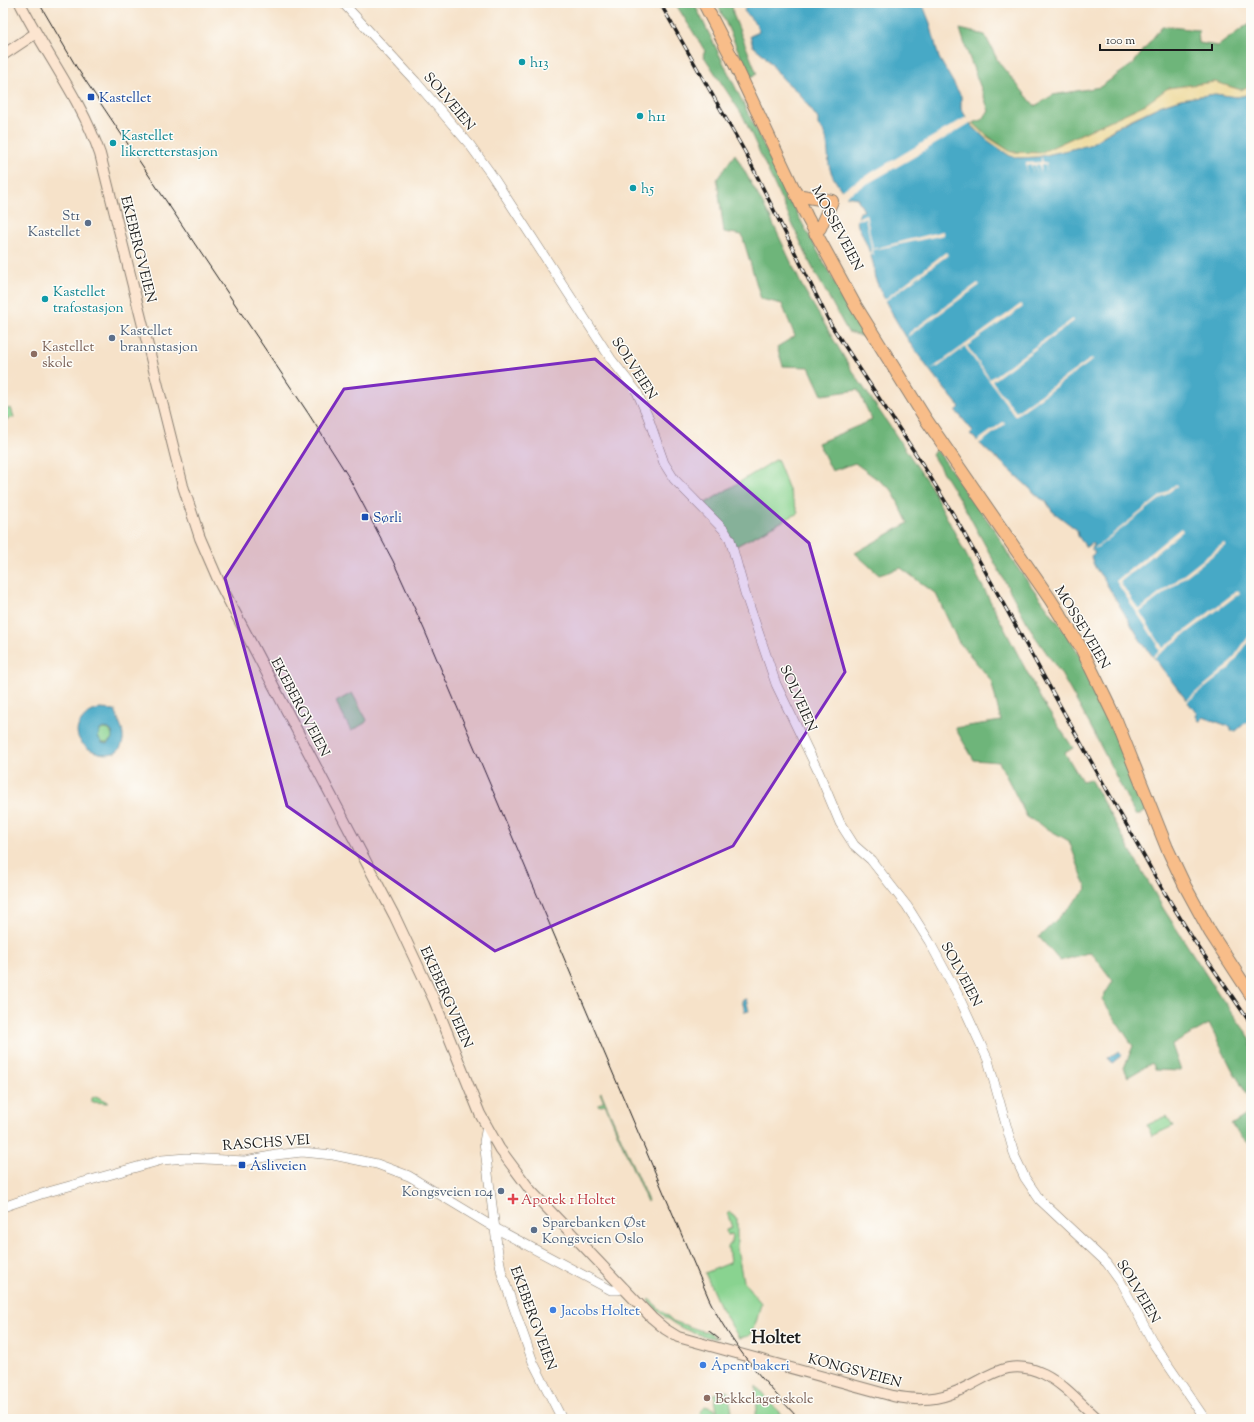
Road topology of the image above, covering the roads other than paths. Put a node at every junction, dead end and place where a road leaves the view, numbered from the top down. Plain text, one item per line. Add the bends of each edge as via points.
1 (20, 3) edge
2 (343, 3) edge
3 (704, 3) edge
4 (36, 33) junction
5 (3, 55) edge
6 (800, 196) junction
7 (818, 230) junction
8 (1231, 963) junction
9 (1251, 984) edge
10 (1251, 995) edge
11 (487, 1126) junction
12 (3, 1207) edge
13 (495, 1228) junction
14 (624, 1288) junction
15 (562, 1419) edge
16 (1098, 1419) edge
17 (1205, 1419) edge

1 - 4 main road, EKEBERGVEIEN
2 - 17 street, SOLVEIEN via 416,82 470,145 491,174 611,359 637,392 664,463 674,479 727,534 776,684 840,823 854,845 870,860 907,906 957,993 988,1060 1019,1166 1040,1200 1107,1262 1155,1346
3 - 6 highway, MOSSEVEIEN via 772,145 788,166
4 - 5 main road
4 - 11 main road, EKEBERGVEIEN via 75,96 100,154 183,486 207,556 395,917 434,1000
6 - 7 highway, MOSSEVEIEN
6 - 7 highway via 832,201
7 - 8 highway, MOSSEVEIEN via 855,305 925,418 1081,648 1121,732 1167,848 1185,886 1210,932
8 - 9 highway, MOSSEVEIEN
8 - 10 highway, MOSSEVEIEN
11 - 13 street, EKEBERGVEIEN via 484,1142
11 - 14 main road, KONGSVEIEN via 525,1185
12 - 13 street, RASCHS VEI via 162,1160 186,1158 245,1161 311,1152 346,1157 391,1169 432,1189
13 - 14 street, RASCHS VEI via 612,1290
13 - 15 street, EKEBERGVEIEN via 501,1269 521,1331 538,1374
14 - 16 main road, KONGSVEIEN via 660,1325 674,1335 693,1342 916,1400 946,1396 995,1371 1024,1367 1050,1376

